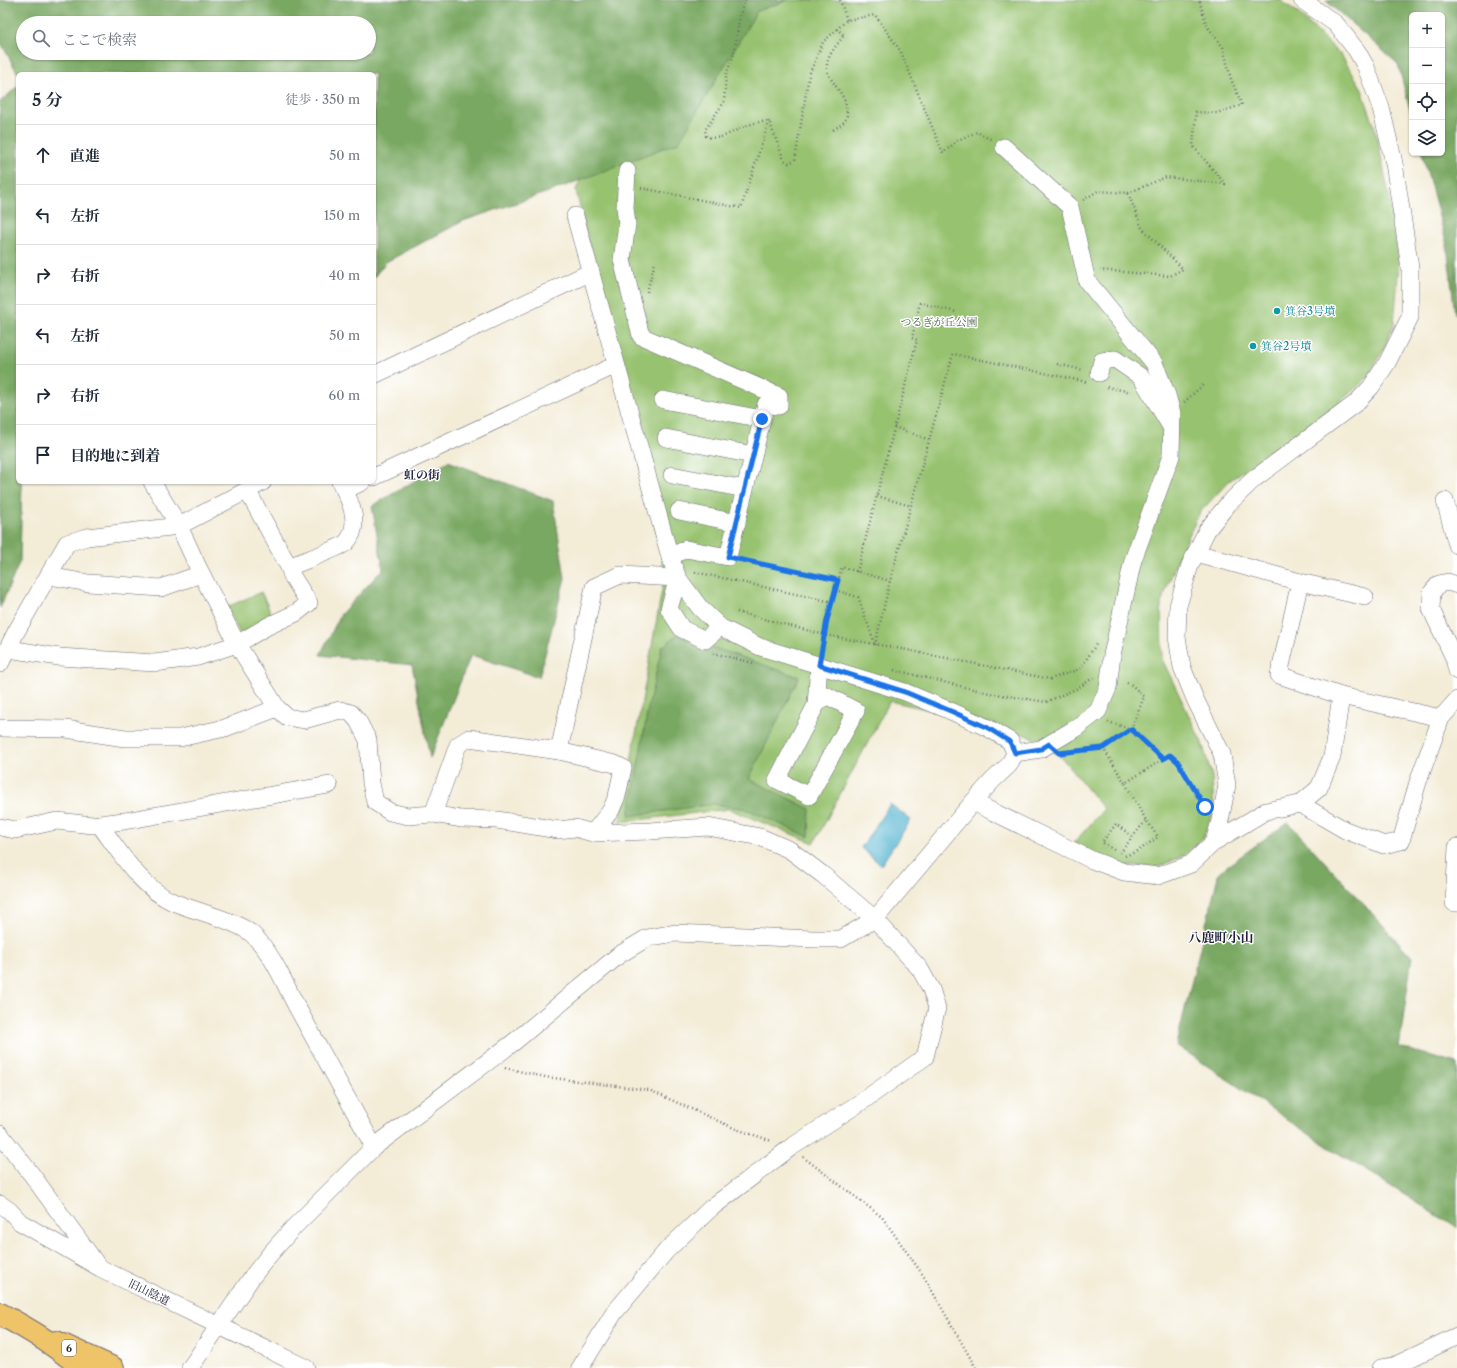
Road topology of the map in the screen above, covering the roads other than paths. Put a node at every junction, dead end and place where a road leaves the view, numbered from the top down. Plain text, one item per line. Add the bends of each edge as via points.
1 (1302, 0) edge
2 (1004, 147) road end
3 (627, 178) road end
4 (575, 216) dead end
5 (591, 272) junction
6 (616, 365) junction
7 (376, 373) edge
8 (1097, 381) road end
9 (663, 400) dead end
10 (762, 419) junction
11 (1172, 420) junction
12 (666, 438) dead end
13 (753, 455) junction
14 (672, 474) dead end
15 (376, 476) edge
16 (153, 484) edge
17 (259, 484) edge
18 (352, 484) edge
19 (342, 486) edge
20 (745, 489) junction
21 (247, 490) junction
22 (1445, 501) dead end
23 (679, 511) dead end
24 (737, 523) junction
25 (179, 526) junction
26 (1457, 545) edge
27 (1196, 553) junction
28 (289, 567) junction
29 (674, 568) junction
30 (201, 574) junction
31 (49, 576) junction
32 (1300, 582) junction
33 (1457, 585) edge
34 (1365, 597) dead end
35 (720, 627) junction
36 (237, 644) junction
37 (9, 649) junction
38 (0, 664) edge
39 (819, 665) junction
40 (1457, 671) edge
41 (1341, 696) junction
42 (1457, 700) edge
43 (816, 705) junction
44 (276, 708) junction
45 (1441, 718) junction
46 (0, 728) edge
47 (558, 751) junction
48 (1015, 753) junction
49 (329, 785) dead end
50 (973, 802) junction
51 (1300, 804) junction
52 (433, 814) junction
53 (99, 824) junction
54 (0, 827) edge
55 (593, 832) junction
56 (1214, 842) junction
57 (1457, 847) edge
58 (1457, 903) edge
59 (875, 918) junction
60 (0, 1134) edge
61 (374, 1147) junction
62 (0, 1204) edge
63 (100, 1268) junction
64 (0, 1314) edge
65 (219, 1326) junction
66 (26, 1328) junction
67 (1457, 1336) edge
68 (82, 1368) edge
69 (113, 1368) edge
70 (190, 1368) edge
71 (306, 1368) edge
72 (580, 1368) edge
73 (1381, 1368) edge

1 - 27 street via 1336,24 1357,50 1381,108 1394,163 1410,268 1410,317 1387,363 1371,387 1356,403 1254,479 1228,504 1207,530
2 - 11 street via 1070,207 1087,281 1154,363 1167,395
3 - 10 street via 627,224 622,260 641,336 779,396 779,406 766,404
4 - 5 street
5 - 6 street
5 - 7 street
6 - 15 street
6 - 29 street
8 - 11 street via 1102,361 1115,359 1141,377 1151,396
9 - 10 street
10 - 13 street
11 - 48 street via 1172,456 1133,560 1108,688 1098,711 1041,749
12 - 13 street
13 - 20 street
14 - 20 street
16 - 25 street
17 - 21 street
18 - 19 street
19 - 28 street via 353,512 353,529 346,543
20 - 24 street
21 - 25 street
21 - 28 street
22 - 26 street
23 - 24 street
24 - 29 street via 728,557 686,549
25 - 30 street
25 - 31 street via 86,537 67,543
27 - 32 street
27 - 56 street via 1178,606 1177,637 1182,667 1222,754 1227,785
28 - 36 street via 309,603 296,613
29 - 35 street via 700,608
29 - 35 street via 669,609 682,629 706,640
29 - 47 street via 620,575 594,587
30 - 31 street via 162,588 88,583
30 - 36 street
31 - 37 street via 16,632
32 - 34 street
32 - 41 street via 1279,674
33 - 40 street via 1448,582 1439,584 1432,592 1431,609 1454,658
35 - 39 street via 760,647
36 - 37 street via 198,657 155,663 59,657
36 - 44 street
37 - 38 street
39 - 43 street
39 - 48 street via 905,692 953,712 988,728 1010,742
41 - 45 street
41 - 51 street via 1332,757 1319,788
42 - 45 street
43 - 43 street via 777,780 809,796 856,712 826,695
44 - 46 street via 225,728 180,738 125,738 66,729
44 - 52 street via 287,717 304,720 340,710 351,713 368,740 375,802 390,812 408,816
45 - 51 street via 1418,782 1401,841 1384,845 1351,833
47 - 52 street via 469,738 458,745
47 - 55 street via 623,768 611,810
48 - 50 street via 1009,765
49 - 53 street
50 - 56 street via 1092,860 1115,860 1124,872 1158,876 1191,864
50 - 59 street
51 - 56 street via 1266,811
52 - 55 street via 461,819 497,820 558,830 576,828
53 - 54 street via 57,821 15,830
53 - 61 street via 139,878 162,896 238,926 251,934 276,964 296,1006
55 - 59 street via 650,832 708,827 760,837 790,850
57 - 58 street via 1454,904
59 - 61 street via 841,938 675,933 647,938 619,955 487,1063
59 - 72 street via 920,969 931,989 937,1008 925,1057 790,1148 711,1208 667,1250 614,1313
60 - 63 street
61 - 65 street via 270,1254
62 - 63 street, 旧山陰道 via 20,1222
63 - 65 street, 旧山陰道
64 - 66 main road
65 - 70 street
65 - 71 street, 旧山陰道
66 - 68 main road
66 - 69 main road, 6
67 - 73 street via 1394,1366

